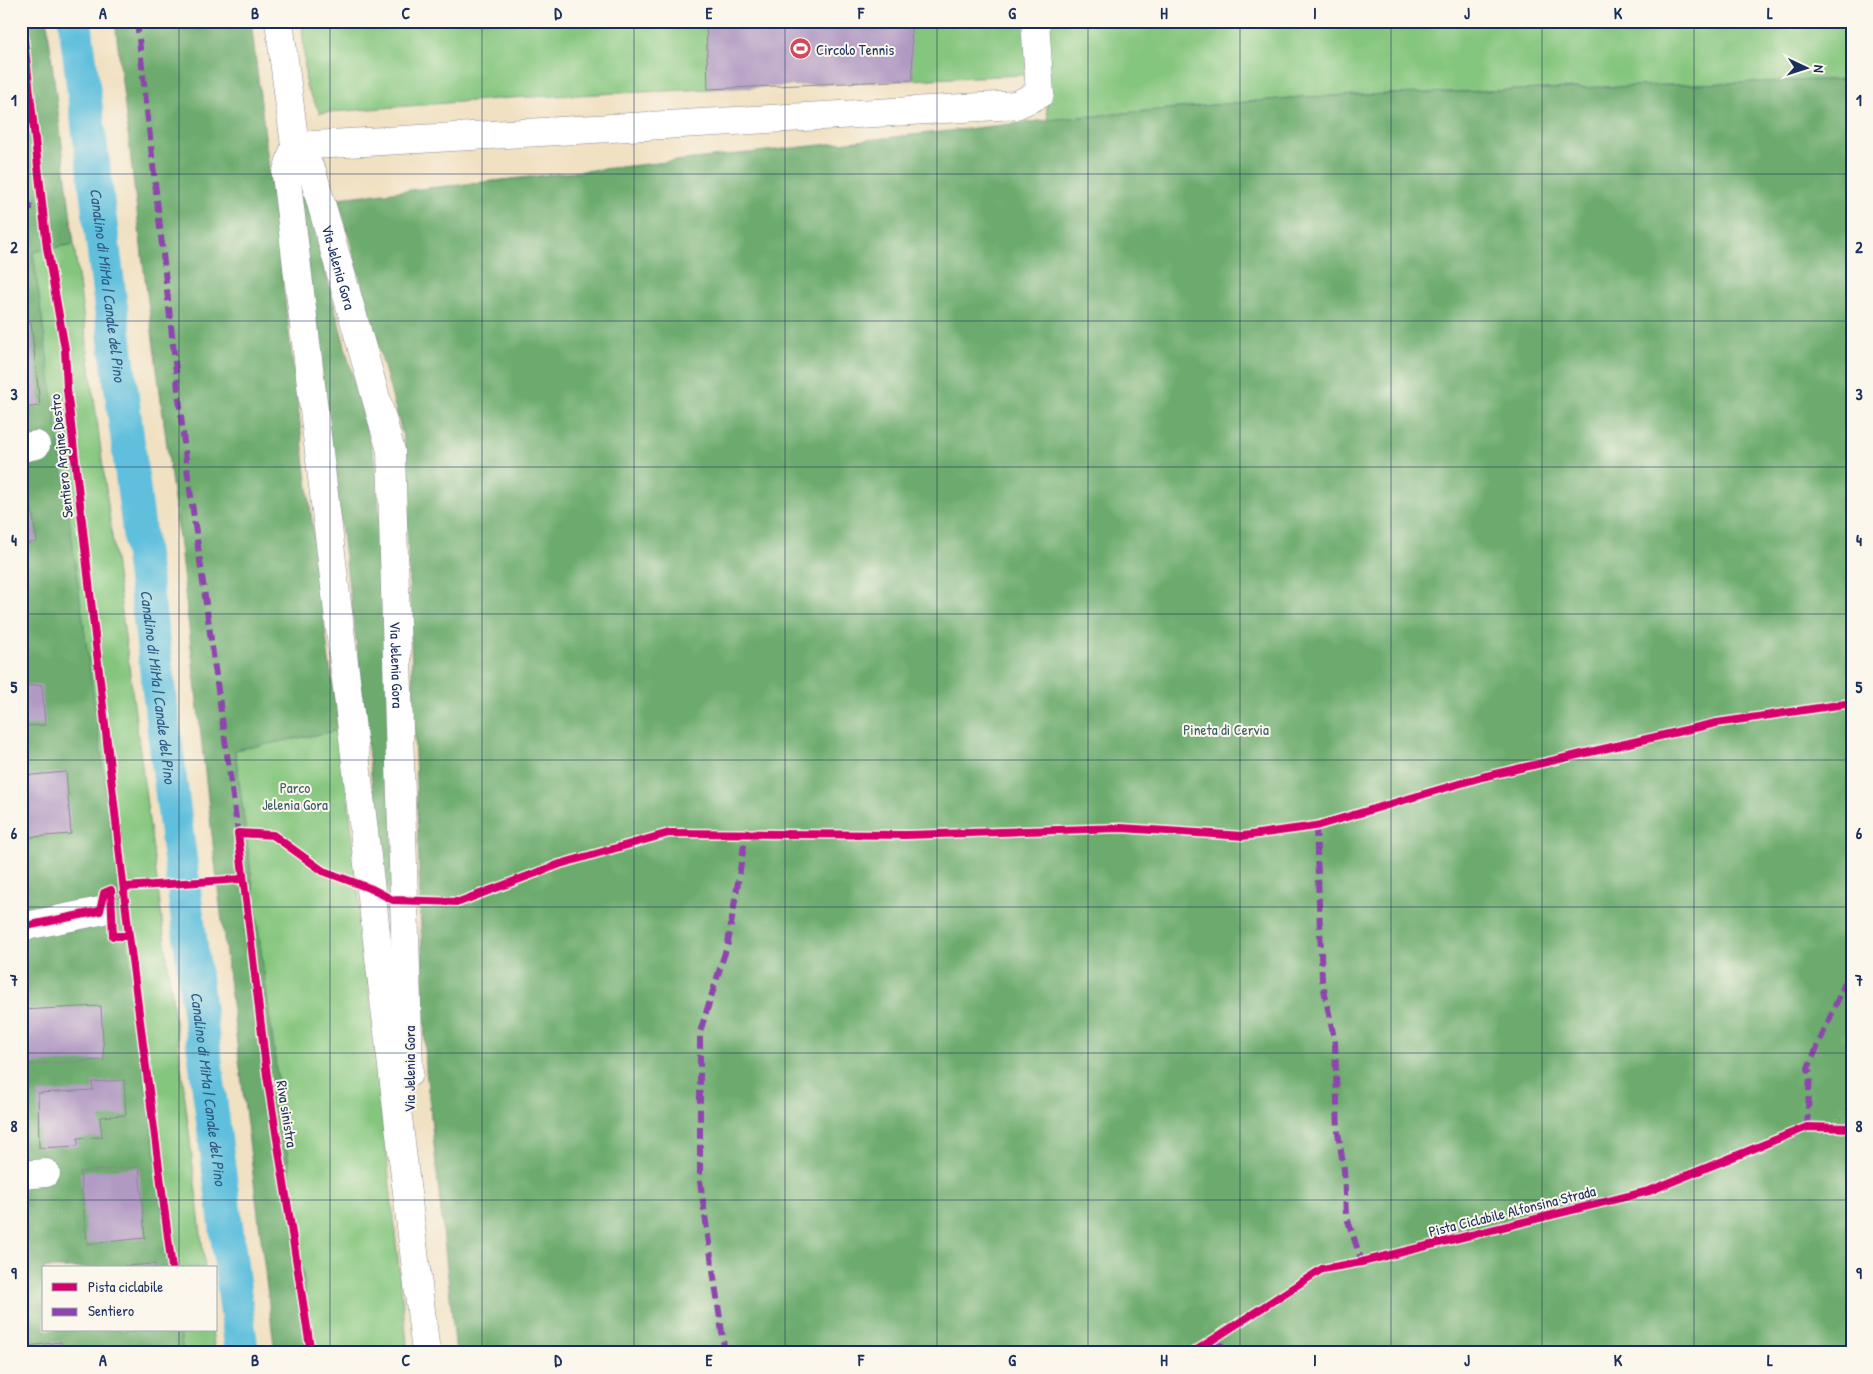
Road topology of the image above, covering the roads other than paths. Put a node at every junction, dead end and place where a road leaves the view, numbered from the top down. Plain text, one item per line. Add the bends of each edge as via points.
1 (279, 21) edge
2 (1035, 21) edge
3 (295, 146) junction
4 (100, 911) dead end
5 (21, 927) edge
6 (409, 1199) junction
7 (426, 1353) edge

1 - 3 street, Via Jelenia Gora
2 - 3 street via 1040,94 1016,105
3 - 6 street, Via Jelenia Gora via 286,174
3 - 6 street, Via Jelenia Gora via 312,171 391,451 409,1050
4 - 5 street
6 - 7 street, Via Jelenia Gora

